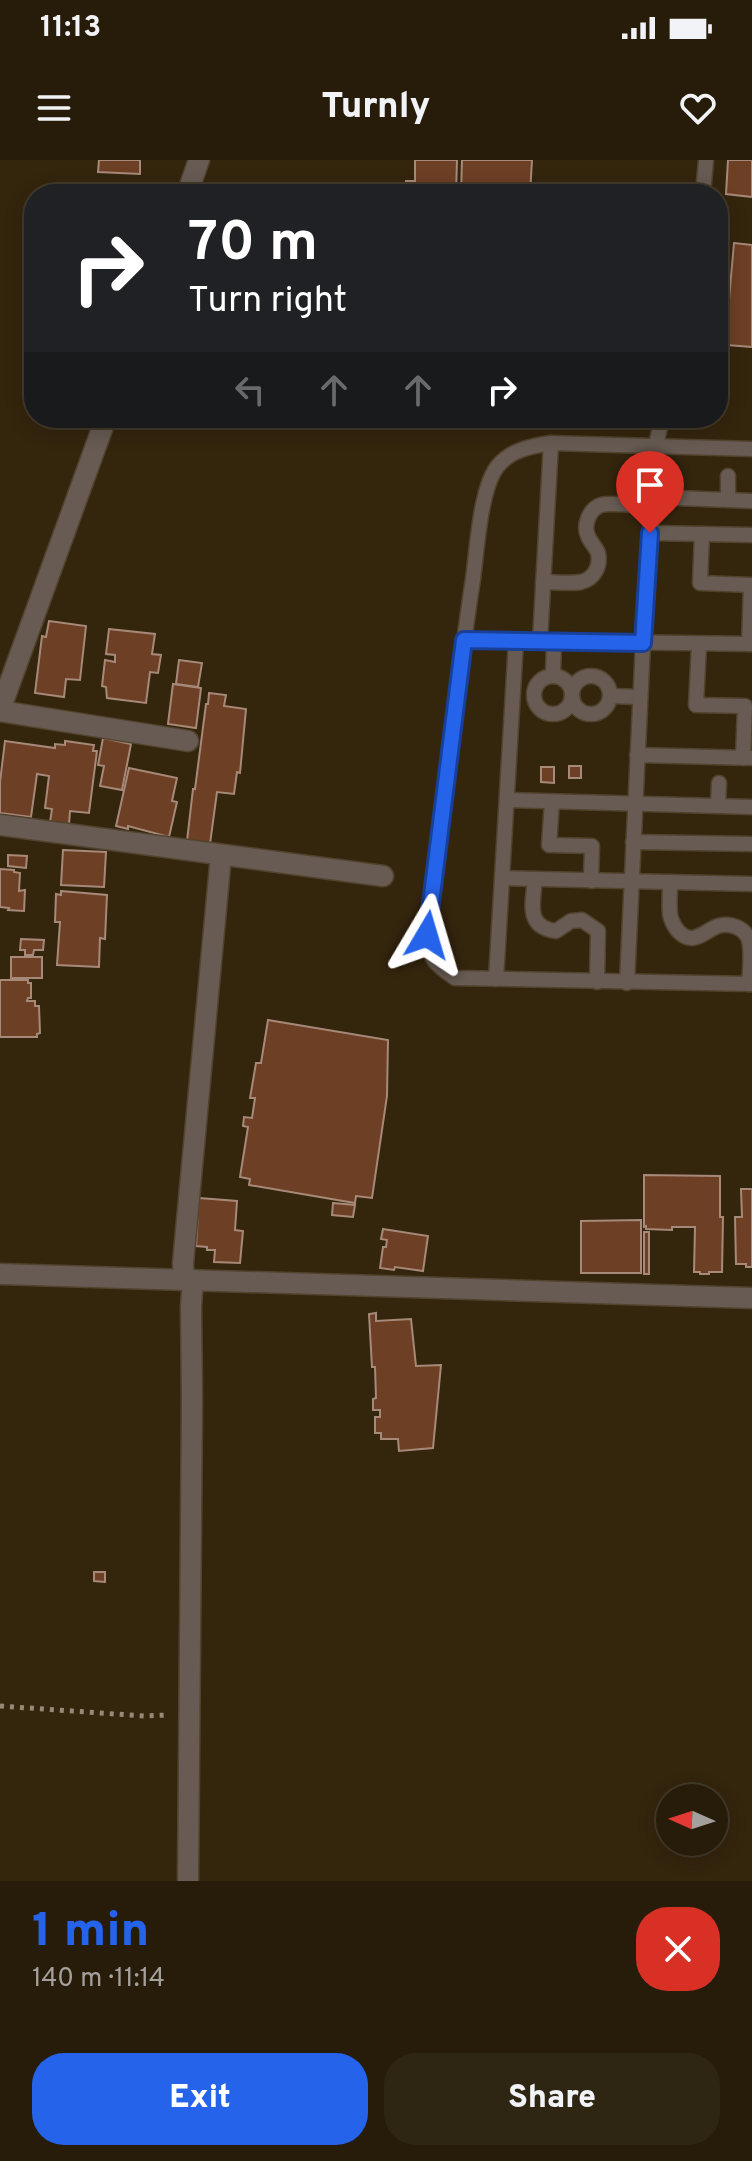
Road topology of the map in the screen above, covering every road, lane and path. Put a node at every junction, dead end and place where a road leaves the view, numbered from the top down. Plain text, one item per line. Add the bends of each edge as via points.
1 (199, 160) edge
2 (706, 160) edge
3 (191, 184) edge
4 (704, 184) edge
5 (102, 428) edge
6 (660, 428) edge
7 (551, 443) junction
8 (656, 445) junction
9 (752, 449) edge
10 (728, 476) dead end
11 (728, 500) junction
12 (752, 501) edge
13 (652, 502) junction
14 (650, 533) junction
15 (702, 534) junction
16 (752, 535) edge
17 (543, 582) junction
18 (464, 640) junction
19 (516, 641) junction
20 (547, 641) junction
21 (643, 643) junction
22 (699, 644) junction
23 (751, 644) edge
24 (553, 676) junction
25 (513, 694) junction
26 (534, 694) junction
27 (572, 695) junction
28 (610, 696) junction
29 (640, 697) junction
30 (0, 710) edge
31 (188, 741) dead end
32 (637, 755) junction
33 (748, 758) edge
34 (719, 783) dead end
35 (507, 800) junction
36 (552, 802) junction
37 (635, 804) junction
38 (718, 806) junction
39 (752, 807) edge
40 (0, 825) edge
41 (633, 842) junction
42 (752, 844) edge
43 (221, 855) junction
44 (383, 876) dead end
45 (502, 878) junction
46 (535, 879) junction
47 (591, 881) junction
48 (632, 881) junction
49 (670, 882) junction
50 (752, 884) edge
51 (496, 979) junction
52 (597, 982) junction
53 (627, 983) junction
54 (750, 984) edge
55 (0, 1274) edge
56 (189, 1280) junction
57 (752, 1298) edge
58 (0, 1706) edge
59 (190, 1714) junction
60 (188, 1881) edge

1 - 3 street
2 - 4 lane
5 - 30 street
6 - 8 lane
7 - 8 lane
7 - 17 lane
7 - 18 lane via 527,447 496,468 485,495
8 - 9 lane
8 - 13 lane
10 - 11 lane
11 - 12 lane
11 - 13 lane
13 - 14 lane
13 - 17 lane via 601,505 592,512 586,531 598,552 594,575 578,583
14 - 15 lane
14 - 21 lane
15 - 16 lane
15 - 23 lane via 700,583 751,585
17 - 20 lane
18 - 19 lane
18 - 51 lane via 427,943 436,964 455,978
19 - 20 lane
19 - 25 lane
20 - 21 lane
20 - 24 lane
21 - 22 lane
21 - 29 lane
22 - 23 lane
22 - 33 lane via 696,705 745,706
24 - 26 lane via 539,682
24 - 27 lane via 568,683
25 - 26 lane
25 - 35 lane
26 - 27 lane via 537,706 552,714 568,706
27 - 28 lane via 585,714 603,710
27 - 28 lane via 581,678 594,676 605,682
28 - 29 lane
29 - 32 lane
30 - 31 street
32 - 33 lane
32 - 37 lane
34 - 38 lane
35 - 36 lane
35 - 45 lane
36 - 37 lane
36 - 47 lane via 549,845 592,846
37 - 38 lane
37 - 41 lane
38 - 39 lane
40 - 43 street
41 - 42 lane
41 - 48 lane
43 - 44 street
43 - 56 street via 183,1263
45 - 46 lane
45 - 51 lane
46 - 47 lane
46 - 52 lane via 533,911 539,925 556,931 582,920 598,931
47 - 48 lane
48 - 49 lane
48 - 53 lane
49 - 50 lane
49 - 54 lane via 670,918 680,933 698,937 715,927 732,926 749,938
51 - 52 lane
52 - 53 lane
53 - 54 lane
55 - 56 street
56 - 57 street
56 - 59 street
58 - 59 path
59 - 60 street

